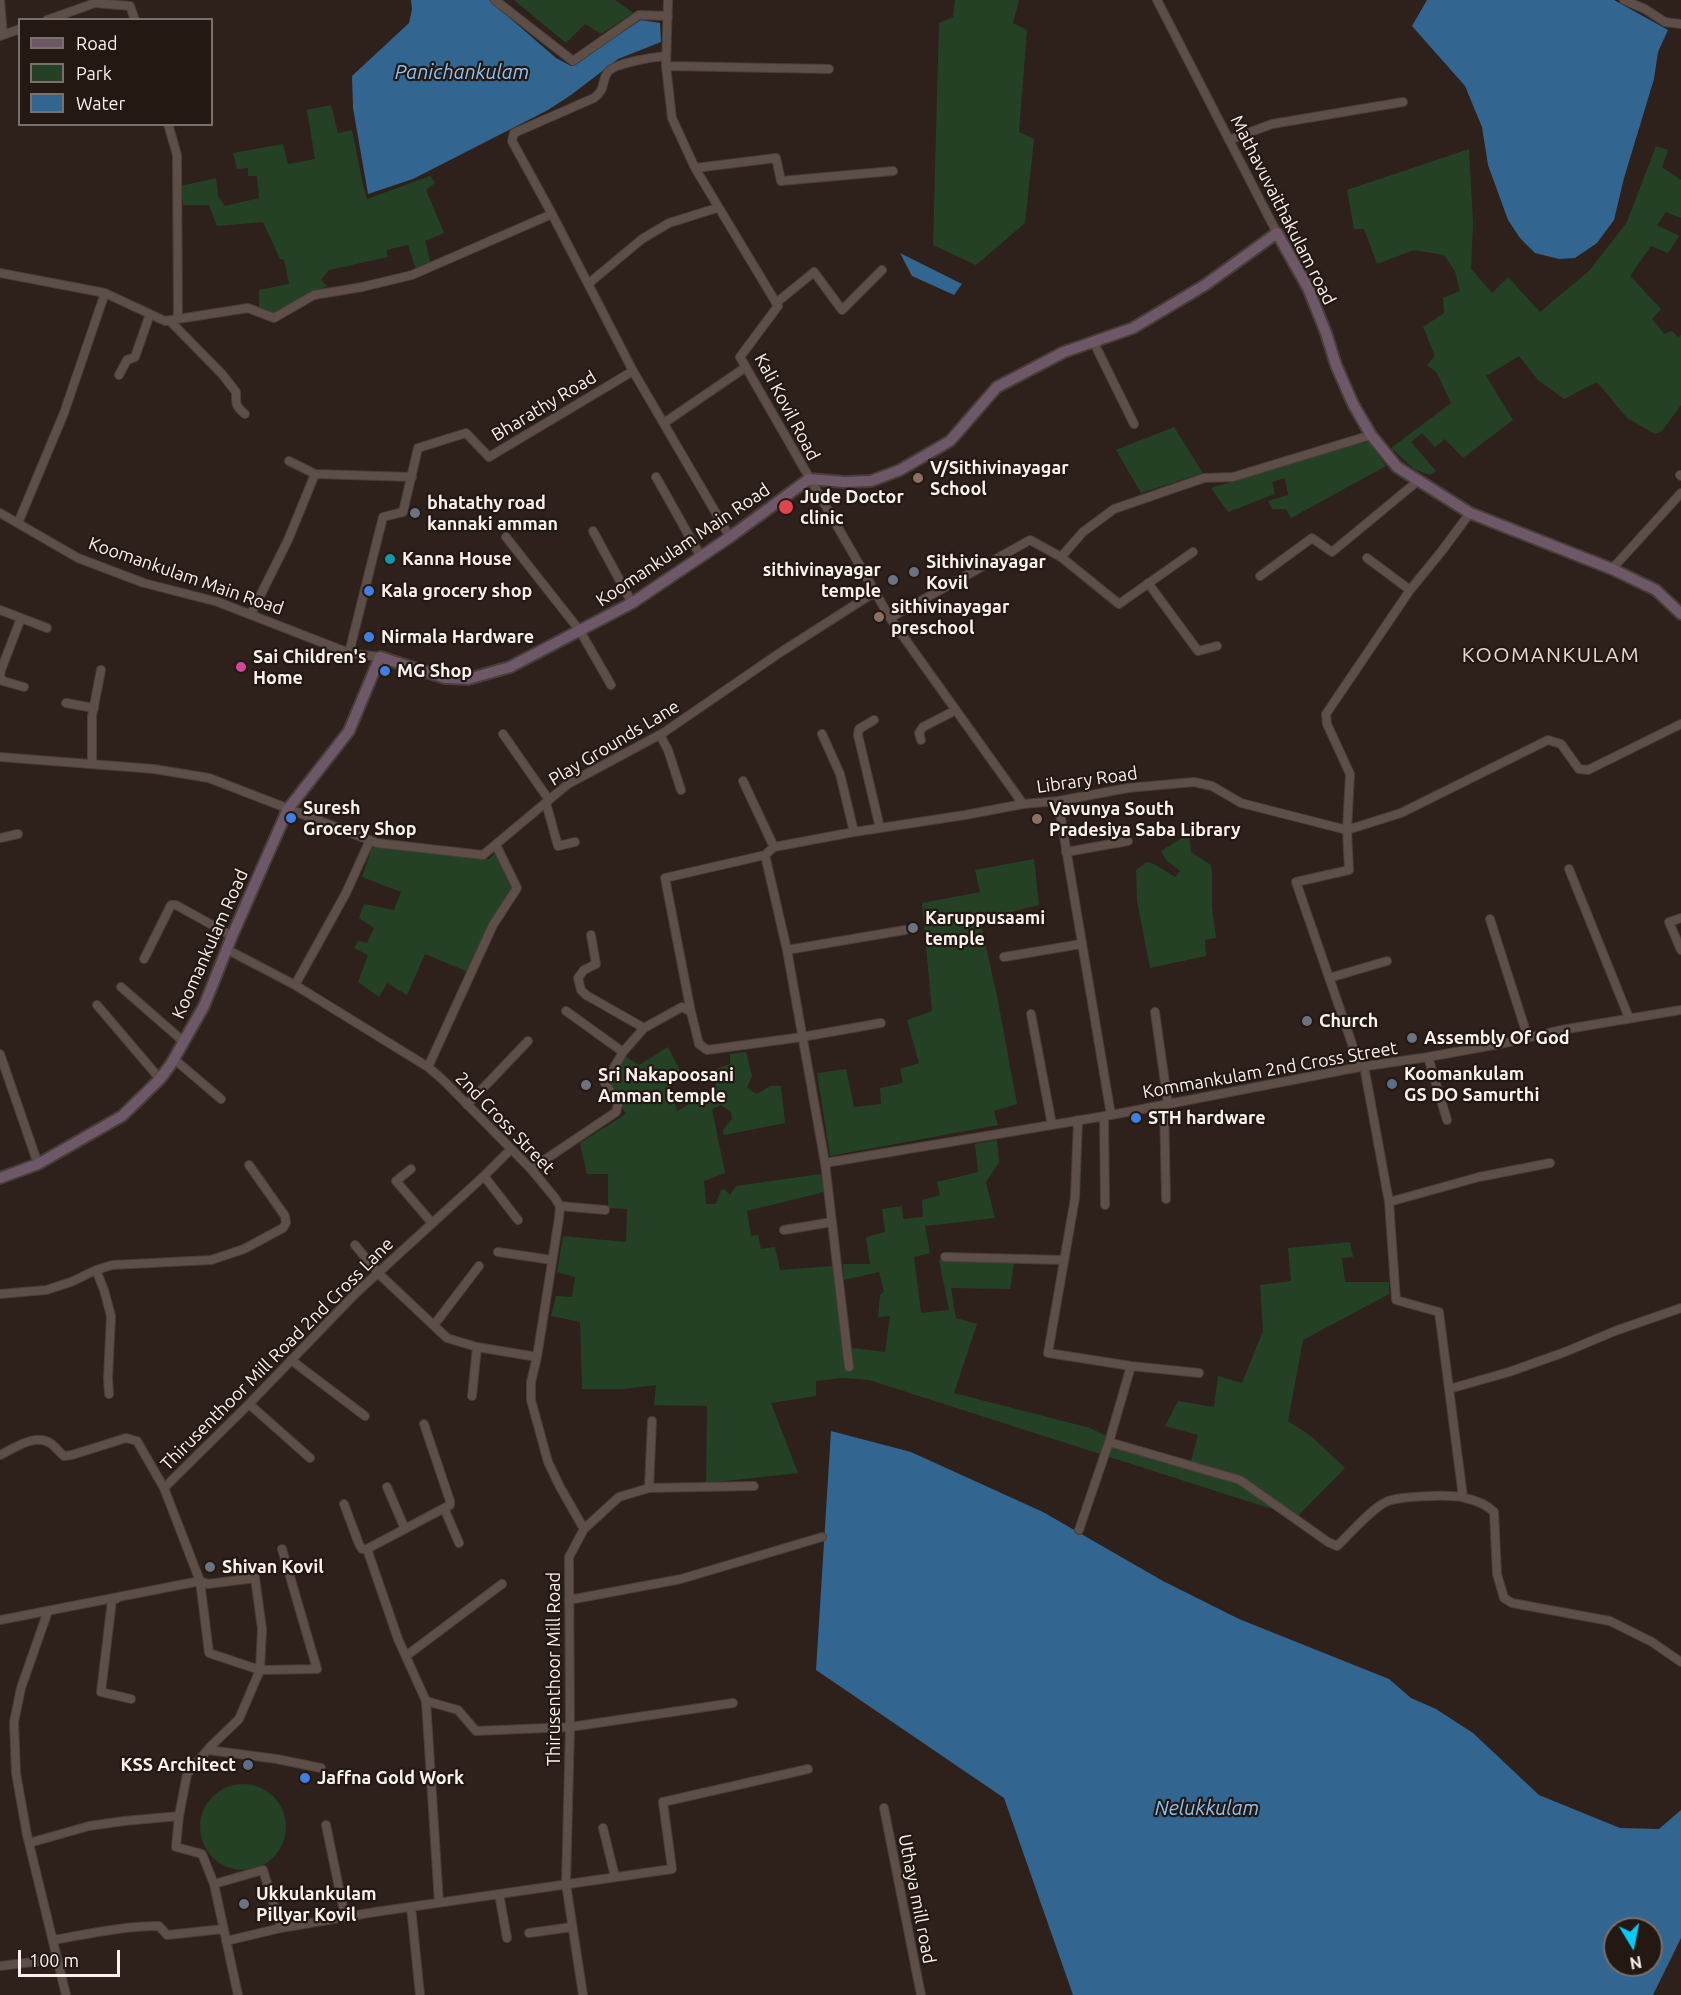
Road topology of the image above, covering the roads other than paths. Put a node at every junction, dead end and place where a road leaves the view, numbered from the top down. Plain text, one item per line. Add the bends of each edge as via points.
1 (0, 0) edge
2 (495, 0) edge
3 (668, 0) edge
4 (1157, 0) edge
5 (1624, 0) edge
6 (95, 2) edge
7 (668, 16) junction
8 (52, 18) edge
9 (134, 18) edge
10 (1681, 24) edge
11 (18, 30) edge
12 (1, 35) edge
13 (666, 56) junction
14 (666, 66) junction
15 (829, 69) dead end
16 (1403, 102) dead end
17 (169, 126) edge
18 (1229, 140) junction
19 (695, 168) junction
20 (893, 171) dead end
21 (717, 208) junction
22 (552, 214) junction
23 (1277, 233) junction
24 (882, 270) dead end
25 (0, 273) edge
26 (588, 284) junction
27 (105, 293) junction
28 (776, 303) junction
29 (150, 314) junction
30 (174, 320) junction
31 (1093, 340) junction
32 (746, 368) junction
33 (633, 371) junction
34 (119, 375) dead end
35 (245, 414) dead end
36 (664, 423) junction
37 (1134, 424) dead end
38 (1371, 435) junction
39 (289, 461) dead end
40 (315, 474) junction
41 (411, 477) junction
42 (656, 477) dead end
43 (809, 479) junction
44 (1419, 480) junction
45 (1681, 493) edge
46 (0, 513) edge
47 (1470, 513) junction
48 (18, 523) junction
49 (593, 531) dead end
50 (506, 537) dead end
51 (730, 537) junction
52 (1193, 552) dead end
53 (701, 557) junction
54 (1061, 557) junction
55 (1367, 558) dead end
56 (1612, 569) junction
57 (1260, 576) dead end
58 (1148, 583) junction
59 (1410, 590) junction
60 (875, 592) junction
61 (633, 603) junction
62 (0, 610) edge
63 (251, 614) junction
64 (1681, 614) edge
65 (21, 618) junction
66 (890, 618) junction
67 (48, 627) dead end
68 (580, 631) junction
69 (1217, 646) dead end
70 (349, 653) junction
71 (380, 657) junction
72 (100, 670) dead end
73 (611, 685) dead end
74 (24, 687) dead end
75 (66, 703) dead end
76 (94, 708) junction
77 (956, 710) junction
78 (874, 720) dead end
79 (1681, 724) edge
80 (503, 734) dead end
81 (822, 734) dead end
82 (660, 735) junction
83 (921, 740) dead end
84 (0, 757) edge
85 (92, 764) junction
86 (743, 781) dead end
87 (681, 790) dead end
88 (548, 801) junction
89 (1058, 801) junction
90 (1023, 804) junction
91 (288, 809) junction
92 (880, 828) junction
93 (1347, 830) junction
94 (854, 832) junction
95 (18, 834) dead end
96 (0, 838) edge
97 (370, 840) junction
98 (1128, 841) dead end
99 (575, 842) dead end
100 (496, 845) junction
101 (774, 847) junction
102 (1066, 852) junction
103 (765, 855) junction
104 (1569, 869) dead end
105 (1681, 918) edge
106 (1490, 919) dead end
107 (905, 930) dead end
108 (591, 935) dead end
109 (232, 936) junction
110 (1081, 944) junction
111 (228, 950) junction
112 (787, 950) junction
113 (1681, 950) edge
114 (1004, 957) dead end
115 (144, 959) dead end
116 (1387, 961) dead end
117 (1329, 978) junction
118 (295, 986) junction
119 (121, 987) dead end
120 (97, 1005) dead end
121 (1681, 1010) edge
122 (566, 1011) dead end
123 (692, 1012) junction
124 (1155, 1012) dead end
125 (1031, 1014) dead end
126 (1629, 1018) junction
127 (881, 1023) dead end
128 (644, 1028) junction
129 (802, 1037) junction
130 (1528, 1038) junction
131 (528, 1041) dead end
132 (184, 1042) junction
133 (623, 1052) junction
134 (0, 1054) edge
135 (1428, 1057) junction
136 (174, 1059) junction
137 (1362, 1066) junction
138 (428, 1068) junction
139 (160, 1079) junction
140 (221, 1099) dead end
141 (1166, 1104) junction
142 (468, 1105) junction
143 (1107, 1115) junction
144 (1078, 1120) junction
145 (1447, 1120) dead end
146 (1052, 1125) junction
147 (511, 1149) junction
148 (825, 1163) junction
149 (1550, 1163) dead end
150 (38, 1164) junction
151 (249, 1165) dead end
152 (411, 1169) dead end
153 (531, 1169) junction
154 (484, 1176) junction
155 (0, 1178) edge
156 (1166, 1199) dead end
157 (1389, 1202) junction
158 (1105, 1205) dead end
159 (560, 1206) junction
160 (605, 1210) dead end
161 (518, 1220) dead end
162 (832, 1222) junction
163 (432, 1223) junction
164 (784, 1230) dead end
165 (356, 1245) dead end
166 (498, 1252) dead end
167 (945, 1257) dead end
168 (552, 1260) junction
169 (1064, 1260) junction
170 (479, 1266) dead end
171 (96, 1270) junction
172 (378, 1273) junction
173 (0, 1294) edge
174 (1681, 1308) edge
175 (434, 1325) junction
176 (477, 1347) junction
177 (537, 1357) junction
178 (291, 1360) junction
179 (1131, 1366) junction
180 (849, 1367) dead end
181 (1200, 1373) dead end
182 (1449, 1389) junction
183 (110, 1394) dead end
184 (472, 1396) dead end
185 (249, 1404) junction
186 (365, 1416) dead end
187 (652, 1421) dead end
188 (424, 1424) dead end
189 (1109, 1442) junction
190 (0, 1455) edge
191 (310, 1458) dead end
192 (754, 1486) dead end
193 (387, 1487) dead end
194 (164, 1488) junction
195 (649, 1488) junction
196 (1463, 1497) junction
197 (344, 1504) dead end
198 (444, 1508) junction
199 (405, 1529) junction
200 (584, 1529) junction
201 (1079, 1530) dead end
202 (822, 1537) dead end
203 (459, 1543) dead end
204 (367, 1549) junction
205 (282, 1550) dead end
206 (200, 1581) junction
207 (502, 1584) dead end
208 (116, 1599) junction
209 (569, 1600) junction
210 (48, 1611) junction
211 (0, 1620) edge
212 (406, 1656) junction
213 (1681, 1662) edge
214 (260, 1670) junction
215 (131, 1699) dead end
216 (426, 1701) junction
217 (733, 1703) dead end
218 (570, 1727) junction
219 (208, 1750) junction
220 (321, 1768) dead end
221 (808, 1769) dead end
222 (884, 1808) dead end
223 (179, 1816) junction
224 (326, 1825) dead end
225 (603, 1828) dead end
226 (29, 1843) junction
227 (615, 1877) junction
228 (214, 1884) junction
229 (566, 1884) junction
230 (499, 1894) junction
231 (439, 1902) junction
232 (411, 1907) junction
233 (345, 1917) junction
234 (573, 1927) junction
235 (282, 1928) junction
236 (223, 1929) junction
237 (529, 1933) dead end
238 (507, 1938) dead end
239 (53, 1940) junction
240 (226, 1941) junction
241 (57, 1959) junction
242 (0, 1966) edge
243 (66, 1995) edge
244 (238, 1995) edge
245 (420, 1995) edge
246 (583, 1995) edge
247 (921, 1995) edge

1 - 12 street
2 - 7 street via 573,61 639,15
3 - 7 street
4 - 18 street, Mathavuvaithakulam road
5 - 10 street via 1665,22
6 - 8 street
6 - 9 street via 130,6
7 - 13 street
11 - 12 street
13 - 14 street
13 - 22 street via 649,57 608,71 604,86 594,98 514,133 512,141
14 - 15 street
14 - 19 street via 669,110
16 - 18 street via 1272,124
17 - 30 street via 177,155
18 - 23 street, Mathavuvaithakulam road
19 - 20 street via 776,158 782,181
19 - 21 street
21 - 26 street via 669,223 642,239
21 - 28 street
22 - 26 street
22 - 30 street via 412,275 314,295 274,318 248,308
23 - 31 street via 1205,285 1142,323
23 - 38 street, Mathavuvaithakulam road via 1308,288 1335,365
24 - 28 street via 842,310 814,272
25 - 27 street
26 - 33 street
27 - 29 street
27 - 48 street via 64,413
28 - 32 street, Kali Kovil Road via 740,357
29 - 30 street via 165,321
29 - 34 street via 135,357 127,360
30 - 35 street via 236,392 237,408
31 - 37 street
31 - 43 street via 996,387 950,441 900,470 871,481
32 - 36 street
32 - 43 street, Kali Kovil Road
33 - 36 street
33 - 41 street, Bharathy Road via 489,457 466,433 418,448
36 - 51 street
38 - 44 street, Mathavuvaithakulam road via 1397,467
38 - 54 street via 1233,477 1204,478 1114,509 1083,532
39 - 40 street
40 - 41 street
40 - 63 street
41 - 70 street, Bharathy Road via 404,512 383,517
42 - 53 street
43 - 51 street, Koomankulam Main Road
43 - 60 street, Kali Kovil Road
44 - 47 street, Mathavuvaithakulam road
44 - 57 street via 1332,552 1312,538
45 - 56 street
46 - 48 street, Koomankulam Main Road
47 - 56 street, Mathavuvaithakulam road
47 - 59 street
48 - 63 street, Koomankulam Main Road via 78,558 144,583
49 - 61 street
50 - 68 street
51 - 53 street, Koomankulam Main Road
52 - 58 street
53 - 61 street, Koomankulam Main Road
54 - 58 street via 1119,604
54 - 66 street via 1030,540
55 - 59 street
56 - 64 street, Mathavuvaithakulam road via 1656,590
58 - 69 street via 1198,651
59 - 93 street via 1326,714 1350,774
60 - 66 street, Kali Kovil Road
60 - 82 street, Play Grounds Lane
61 - 68 street, Koomankulam Main Road
62 - 65 street
63 - 70 street, Koomankulam Main Road
65 - 67 street
65 - 74 street via 0,676 3,681
66 - 77 street, Kali Kovil Road
68 - 71 street, Koomankulam Main Road via 510,667 468,679 445,678
68 - 73 street
70 - 71 street, Koomankulam Main Road
71 - 91 street, Koomankulam Road via 349,731
72 - 76 street
75 - 76 street
76 - 85 street
77 - 83 street via 923,727 919,733
77 - 90 street, Kali Kovil Road
78 - 92 street via 859,729 858,735
79 - 93 street via 1588,770 1579,769 1561,744 1548,740 1401,813
80 - 88 street
81 - 94 street via 840,774
82 - 87 street
82 - 88 street, Play Grounds Lane via 568,784
84 - 85 street, Play Grounds Lane
85 - 91 street, Play Grounds Lane via 209,778
86 - 101 street
88 - 99 street via 558,846
88 - 100 street, Play Grounds Lane
89 - 90 street, Library Road
89 - 93 street, Library Road via 1128,788 1194,782 1212,786 1241,803
89 - 102 street
90 - 92 street, Library Road
91 - 97 street, Play Grounds Lane
91 - 109 street, Koomankulam Road
92 - 94 street, Library Road
93 - 117 street via 1349,870 1296,882
94 - 101 street, Library Road
95 - 96 street
97 - 100 street, Play Grounds Lane via 483,855
97 - 118 street
98 - 102 street
100 - 138 street via 518,888 493,926
101 - 103 street
102 - 110 street
103 - 112 street
103 - 123 street via 665,878
104 - 126 street
105 - 113 street via 1669,922
106 - 130 street
107 - 112 street
108 - 128 street via 596,964 584,969 578,978 581,990
109 - 111 street, Koomankulam Road
109 - 115 street via 171,905
110 - 114 street
110 - 143 street
111 - 118 street, 2nd Cross Street
111 - 132 street, Koomankulam Road
112 - 129 street
116 - 117 street
117 - 137 street
118 - 138 street, 2nd Cross Street
119 - 132 street
120 - 139 street
121 - 126 street, Kommankulam 2nd Cross Street
122 - 133 street
123 - 128 street via 682,1007
123 - 129 street via 699,1044 707,1050
124 - 141 street
125 - 146 street
126 - 130 street, Kommankulam 2nd Cross Street
127 - 129 street
128 - 133 street
129 - 148 street
130 - 135 street, Kommankulam 2nd Cross Street
131 - 142 street
132 - 136 street, Koomankulam Road
133 - 153 street via 605,1083 618,1104 616,1112
134 - 150 street
135 - 137 street, Kommankulam 2nd Cross Street
135 - 145 street
136 - 139 street, Koomankulam Road
136 - 140 street
137 - 141 street, Kommankulam 2nd Cross Street
137 - 157 street
138 - 142 street, 2nd Cross Street
139 - 150 street, Koomankulam Road via 122,1116
141 - 143 street, Kommankulam 2nd Cross Street
141 - 156 street
142 - 147 street, 2nd Cross Street
143 - 144 street, Kommankulam 2nd Cross Street
143 - 158 street
144 - 146 street, Kommankulam 2nd Cross Street
144 - 169 street via 1075,1198
146 - 148 street, Kommankulam 2nd Cross Street
147 - 153 street, 2nd Cross Street
147 - 154 street, Thirusenthoor Mill Road 2nd Cross Lane
148 - 162 street
149 - 157 street via 1479,1177
150 - 155 street, Koomankulam Road
151 - 171 street via 285,1216 283,1228 244,1249 211,1260 135,1263
152 - 163 street via 396,1181
153 - 159 street, 2nd Cross Street
154 - 161 street
154 - 163 street, Thirusenthoor Mill Road 2nd Cross Lane
157 - 182 street via 1396,1300 1439,1312
159 - 160 street
159 - 168 street
162 - 164 street
162 - 180 street
163 - 172 street, Thirusenthoor Mill Road 2nd Cross Lane
165 - 172 street
166 - 168 street
167 - 169 street
168 - 177 street
169 - 179 street via 1048,1353
170 - 175 street
171 - 173 street via 46,1290
171 - 183 street via 111,1316
172 - 175 street
172 - 178 street, Thirusenthoor Mill Road 2nd Cross Lane
174 - 182 street via 1531,1364
175 - 176 street via 447,1338
176 - 177 street
176 - 184 street
177 - 200 street via 531,1400 540,1436 548,1462
178 - 185 street, Thirusenthoor Mill Road 2nd Cross Lane
178 - 186 street
179 - 181 street
179 - 189 street
182 - 196 street
185 - 191 street
185 - 194 street, Thirusenthoor Mill Road 2nd Cross Lane
187 - 195 street
188 - 198 street via 450,1501
189 - 196 street via 1240,1480 1337,1546 1388,1501
189 - 201 street
190 - 194 street via 41,1439 64,1455 72,1455 126,1438 137,1441
192 - 195 street, Thirusenthoor Mill Road
193 - 199 street
194 - 206 street, Thirusenthoor Mill Road 2nd Cross Lane
195 - 200 street, Thirusenthoor Mill Road via 619,1497
196 - 213 street via 1494,1512 1497,1574 1504,1598 1512,1603 1610,1621
197 - 204 street via 362,1550
198 - 199 street
198 - 203 street
199 - 204 street
200 - 209 street, Thirusenthoor Mill Road via 569,1557
202 - 209 street via 681,1580
204 - 212 street
205 - 214 street via 317,1669
206 - 208 street
206 - 214 street, Thirusenthoor Mill Road 2nd Cross Lane via 208,1653
206 - 214 street via 208,1584 255,1578 262,1629
207 - 212 street
208 - 210 street
208 - 215 street via 112,1600 101,1692
209 - 218 street, Thirusenthoor Mill Road
210 - 211 street
210 - 226 street via 21,1688 14,1722 16,1773
212 - 216 street
214 - 219 street via 239,1719
216 - 218 street via 458,1710 476,1731
216 - 231 street
217 - 218 street
218 - 229 street, Thirusenthoor Mill Road
219 - 220 street
219 - 223 street via 187,1774
221 - 227 street via 663,1802 672,1869
222 - 247 street, Uthaya mill road
223 - 226 street via 89,1826
223 - 228 street via 176,1847 202,1854
224 - 233 street
225 - 227 street
226 - 239 street
227 - 229 street
228 - 235 street via 263,1870
228 - 236 street
229 - 230 street
229 - 234 street, Thirusenthoor Mill Road
230 - 231 street
230 - 238 street
231 - 232 street
232 - 233 street
232 - 245 street
233 - 235 street
234 - 237 street
234 - 246 street, Thirusenthoor Mill Road
235 - 240 street
236 - 239 street via 166,1935 159,1926 149,1926
236 - 240 street
239 - 241 street
240 - 244 street
241 - 242 street
241 - 243 street

